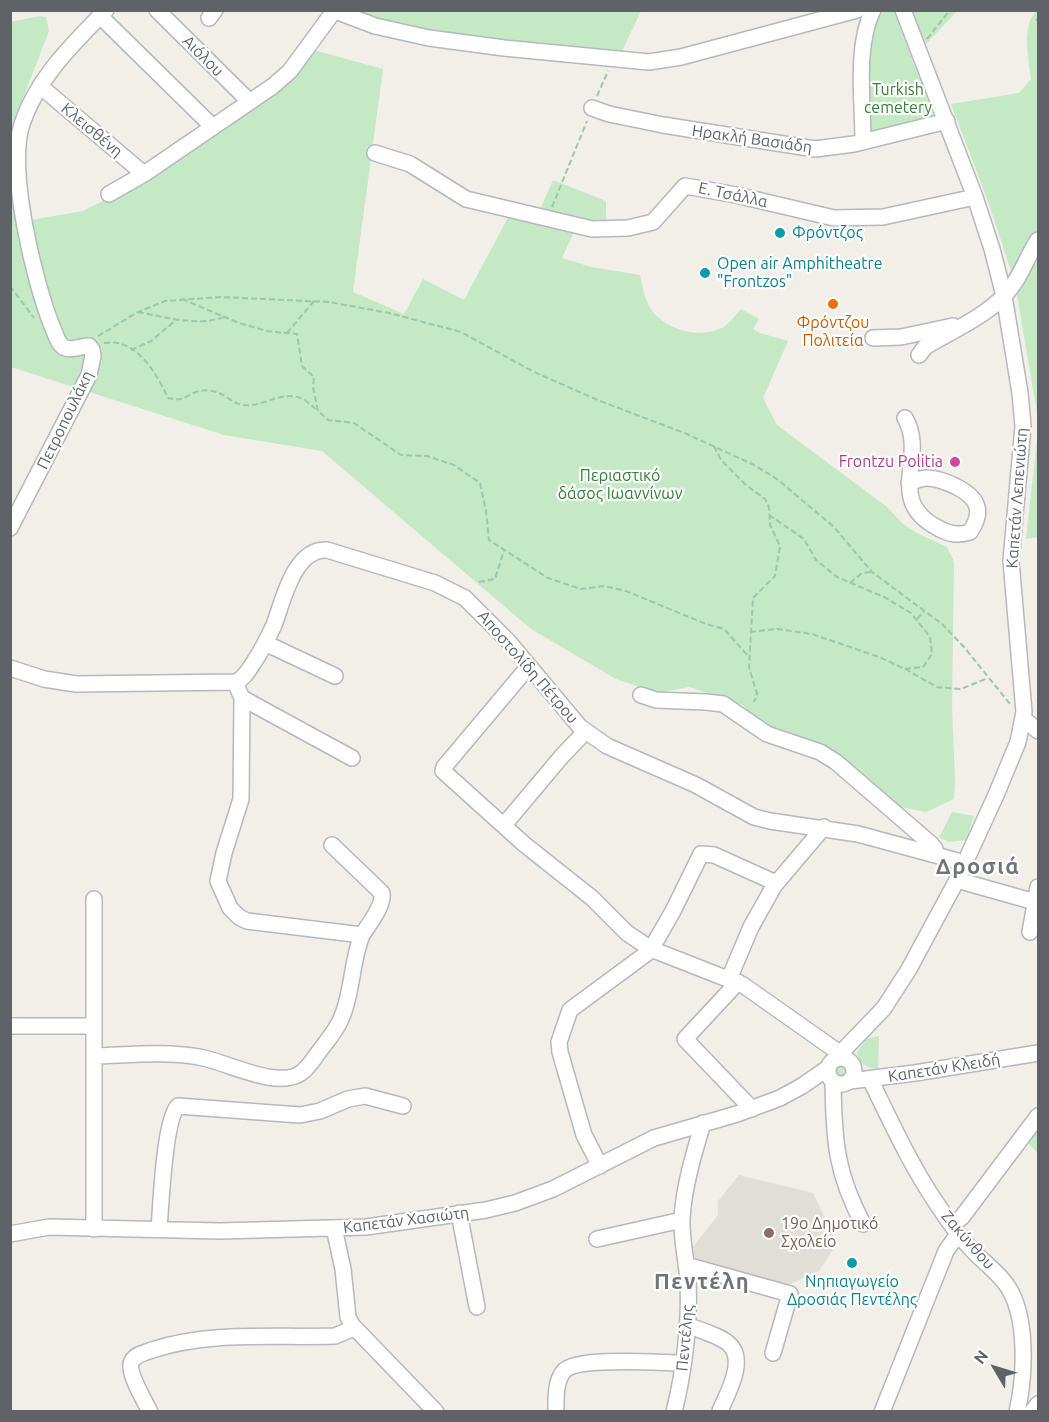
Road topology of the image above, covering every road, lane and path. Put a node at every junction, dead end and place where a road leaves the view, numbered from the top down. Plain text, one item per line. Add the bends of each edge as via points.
1 (157, 10) edge
2 (857, 10) edge
3 (873, 10) edge
4 (903, 10) edge
5 (950, 10) edge
6 (333, 11) edge
7 (103, 13) edge
8 (925, 41) dead end
9 (613, 59) junction
10 (40, 86) junction
11 (250, 102) junction
12 (592, 108) junction
13 (947, 121) junction
14 (213, 127) junction
15 (864, 141) junction
16 (375, 153) dead end
17 (144, 174) junction
18 (109, 194) dead end
19 (975, 197) junction
20 (547, 218) junction
21 (1038, 240) edge
22 (1004, 296) junction
23 (180, 298) junction
24 (315, 300) junction
25 (138, 312) junction
26 (226, 317) junction
27 (177, 319) junction
28 (968, 322) junction
29 (287, 333) junction
30 (873, 338) dead end
31 (131, 350) junction
32 (919, 355) dead end
33 (318, 411) junction
34 (905, 418) dead end
35 (714, 446) junction
36 (909, 483) junction
37 (770, 515) junction
38 (10, 528) edge
39 (504, 550) junction
40 (872, 572) junction
41 (479, 582) dead end
42 (850, 583) junction
43 (924, 610) junction
44 (917, 619) junction
45 (750, 632) junction
46 (266, 643) junction
47 (749, 657) junction
48 (530, 666) junction
49 (10, 668) edge
50 (905, 669) junction
51 (335, 676) dead end
52 (988, 678) junction
53 (235, 682) junction
54 (641, 694) dead end
55 (243, 698) junction
56 (754, 702) dead end
57 (1024, 719) junction
58 (1038, 731) edge
59 (585, 732) junction
60 (352, 758) dead end
61 (504, 825) junction
62 (824, 828) junction
63 (332, 845) dead end
64 (935, 855) junction
65 (965, 863) junction
66 (957, 880) junction
67 (776, 883) junction
68 (1037, 895) edge
69 (94, 899) dead end
70 (1030, 932) dead end
71 (362, 935) junction
72 (651, 949) junction
73 (733, 980) junction
74 (10, 1026) edge
75 (94, 1026) junction
76 (94, 1056) junction
77 (1037, 1057) edge
78 (842, 1067) junction
79 (870, 1079) junction
80 (403, 1106) dead end
81 (752, 1109) junction
82 (1038, 1116) edge
83 (703, 1123) junction
84 (600, 1166) junction
85 (459, 1213) junction
86 (682, 1220) junction
87 (863, 1224) dead end
88 (334, 1228) junction
89 (94, 1229) junction
90 (159, 1229) junction
91 (955, 1229) junction
92 (10, 1234) edge
93 (597, 1239) dead end
94 (686, 1265) junction
95 (477, 1307) dead end
96 (687, 1325) junction
97 (354, 1328) junction
98 (773, 1353) dead end
99 (683, 1363) junction
100 (1038, 1404) edge
101 (720, 1411) edge
102 (150, 1412) edge
103 (436, 1412) edge
104 (556, 1412) edge
105 (674, 1412) edge
106 (882, 1412) edge
107 (1017, 1412) edge
108 (1032, 1412) edge

1 - 11 street, Αιόλου
2 - 9 street via 662,61
3 - 15 street via 862,43
4 - 13 street, Καπετάν Λεπενιώτη
5 - 8 path
6 - 9 street via 402,34
6 - 11 street via 290,71
7 - 10 street, Πετροπουλάκη
7 - 14 street
9 - 12 path
10 - 17 street, Κλεισθένη
10 - 38 street, Πετροπουλάκη via 27,109 19,136 24,220 38,283 58,340 66,348 90,347 93,360 77,400
11 - 14 street
12 - 15 street, Ηρακλή Βασιάδη via 647,122 794,147 822,148
12 - 20 path
13 - 15 street, Ηρακλή Βασιάδη
13 - 19 street, Καπετάν Λεπενιώτη
14 - 17 street
16 - 20 street, Ε. Τσάλλα via 410,164 466,199
17 - 18 street
19 - 20 street, Ε. Τσάλλα via 883,217 842,219 685,186 656,220 640,226 592,229
19 - 22 street, Καπετάν Λεπενιώτη
21 - 22 street
22 - 28 street
22 - 57 street, Καπετάν Λεπενιώτη via 1023,426 1011,561
23 - 24 path
23 - 25 path
23 - 26 path
24 - 29 path
24 - 35 path via 389,313 461,332 534,372
25 - 27 path
25 - 31 path via 96,337 101,343 118,342
26 - 27 path
26 - 29 path via 267,331
27 - 31 path via 151,341
28 - 30 street via 901,337
28 - 32 street via 925,347
29 - 33 path via 297,334 302,366 314,377
31 - 33 path via 158,376 168,398 180,400 200,391 222,393 242,405 281,397 302,399
33 - 39 path via 328,420 354,423 402,455 427,456 454,465 480,483 489,540
34 - 36 street via 913,436
35 - 37 path via 721,460 765,499
35 - 40 path via 777,479 834,527
36 - 36 street via 911,500 926,520 950,533 970,532 978,510 968,493 933,478
37 - 42 path via 804,539 816,560
37 - 45 path via 770,525 780,546 775,576 753,598
39 - 41 path via 495,579
39 - 47 path via 548,578 581,589 604,586 626,591 724,629
40 - 42 path via 862,573
40 - 43 path
42 - 44 path via 884,597
43 - 44 path
43 - 52 path via 950,632
44 - 50 path via 930,637 932,654 923,667
45 - 47 path
45 - 50 path via 777,629 812,634
46 - 48 street, Αποστολίδη Πέτρου via 294,572 310,555 323,549 458,593 493,624
46 - 51 street
46 - 53 street, Αποστολίδη Πέτρου via 244,677
47 - 56 path via 757,694
48 - 59 street, Αποστολίδη Πέτρου
48 - 61 street via 443,771
49 - 53 street via 76,684
50 - 52 path via 938,687 961,689
52 - 57 path
53 - 55 street
54 - 64 street via 656,700 723,704 767,734 820,752 931,843
55 - 60 street
55 - 71 street via 241,799 218,872 224,899 246,921
57 - 58 street
57 - 65 street, Καπετάν Λεπενιώτη via 1011,760
59 - 61 street
59 - 62 street, Αποστολίδη Πέτρου via 754,817
61 - 72 street
62 - 64 street, Αποστολίδη Πέτρου
62 - 67 street
63 - 71 street via 382,893 381,903
64 - 65 street, Αποστολίδη Πέτρου
65 - 66 street, Καπετάν Λεπενιώτη
66 - 68 street
66 - 78 street, Καπετάν Λεπενιώτη via 896,991
67 - 72 street via 714,855 701,854
67 - 73 street via 758,913
68 - 70 street
69 - 75 street
71 - 76 street via 341,1019 313,1060 296,1076 273,1077 185,1055
72 - 73 street
72 - 84 street via 571,1008 562,1029 562,1060 584,1135
73 - 78 street via 771,1003
73 - 81 street via 685,1039
74 - 75 street
75 - 76 street
76 - 89 street
77 - 79 street, Καπετάν Κλειδή
78 - 79 street, Καπετάν Κλειδή
78 - 81 street, Καπετάν Χασιώτη
78 - 87 street via 835,1133 847,1193
79 - 91 street, Ζακύνθου via 905,1151
80 - 90 street via 365,1096 300,1115 178,1106 172,1113 168,1138
81 - 83 street, Καπετάν Χασιώτη
82 - 91 street
83 - 84 street, Καπετάν Χασιώτη via 654,1138
83 - 86 street, Πεντέλης
84 - 85 street, Καπετάν Χασιώτη via 534,1196 500,1207
85 - 88 street, Καπετάν Χασιώτη
85 - 95 street
86 - 93 street
86 - 94 street, Πεντέλης
88 - 90 street, Καπετάν Χασιώτη
88 - 97 street via 348,1317
89 - 90 street, Καπετάν Χασιώτη
89 - 92 street, Καπετάν Χασιώτη via 49,1227
91 - 106 street
91 - 107 street, Ζακύνθου via 1006,1284 1014,1302 1023,1346 1023,1380
94 - 96 street, Πεντέλης
94 - 98 street via 790,1294
96 - 99 street, Πεντέλης
96 - 101 street via 728,1343 736,1355 736,1367
97 - 102 street via 335,1336 198,1339 137,1355 130,1371
97 - 103 street
99 - 104 street via 574,1364 560,1379
99 - 105 street, Πεντέλης
100 - 108 street

